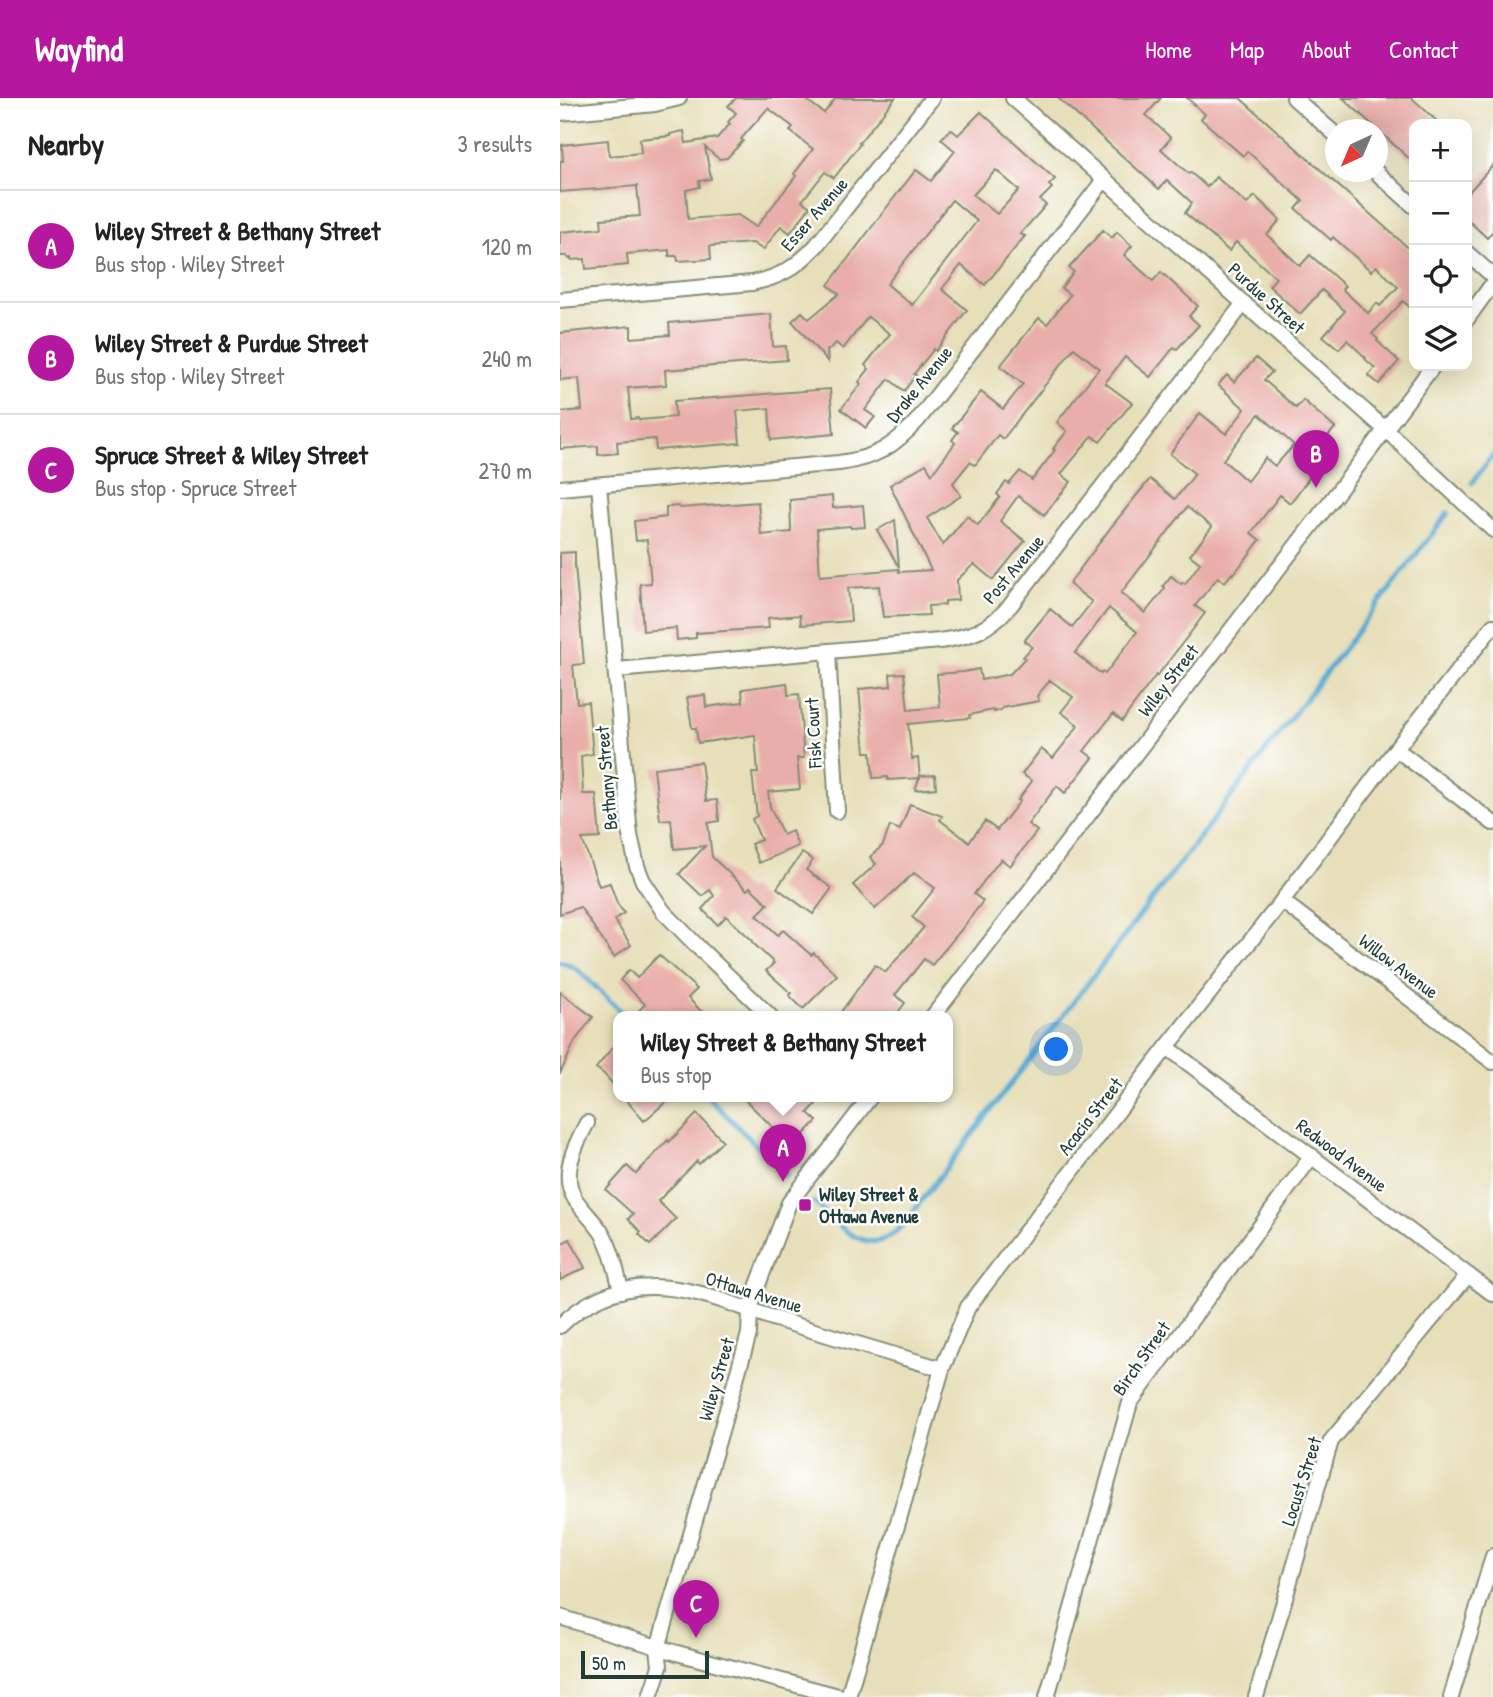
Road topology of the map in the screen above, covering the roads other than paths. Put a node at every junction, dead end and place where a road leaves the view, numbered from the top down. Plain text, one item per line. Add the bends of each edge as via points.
1 (679, 98) edge
2 (932, 98) edge
3 (1013, 98) edge
4 (1294, 98) edge
5 (560, 113) edge
6 (1325, 126) edge
7 (1104, 180) junction
8 (1387, 182) edge
9 (1409, 202) edge
10 (1472, 257) edge
11 (1493, 276) edge
12 (1493, 283) edge
13 (560, 300) edge
14 (1244, 303) junction
15 (1472, 312) edge
16 (1429, 371) edge
17 (1386, 430) junction
18 (599, 485) junction
19 (560, 488) edge
20 (1493, 530) edge
21 (1493, 626) edge
22 (828, 652) junction
23 (617, 670) junction
24 (1396, 749) junction
25 (837, 811) dead end
26 (1493, 823) edge
27 (1282, 901) junction
28 (765, 1011) edge
29 (937, 1011) edge
30 (1167, 1046) junction
31 (1493, 1062) edge
32 (861, 1102) edge
33 (587, 1123) dead end
34 (1312, 1156) junction
35 (1468, 1275) junction
36 (621, 1291) junction
37 (1493, 1294) edge
38 (750, 1310) junction
39 (560, 1326) edge
40 (942, 1369) junction
41 (1493, 1556) edge
42 (560, 1617) edge
43 (658, 1648) junction
44 (650, 1697) edge
45 (842, 1697) edge
46 (848, 1697) edge
47 (1047, 1697) edge
48 (1256, 1697) edge
49 (1451, 1697) edge

1 - 5 street
2 - 13 street, Esser Avenue via 816,246 780,275 752,283
3 - 7 street, Purdue Street
4 - 6 street
7 - 14 street, Purdue Street
7 - 18 street, Drake Avenue via 918,420 886,450 839,463
8 - 9 street
10 - 11 street
12 - 15 street
14 - 17 street, Purdue Street
14 - 22 street, Post Avenue via 999,618 959,638
16 - 17 street, Wiley Street
17 - 20 street, Purdue Street
17 - 29 street, Wiley Street
18 - 19 street, Drake Avenue
18 - 23 street, Bethany Street
21 - 24 street, Acacia Street
22 - 23 street, Post Avenue
22 - 25 street, Fisk Court
23 - 28 street, Bethany Street via 630,835 643,881 663,911
24 - 26 street
24 - 27 street, Acacia Street
27 - 30 street, Acacia Street
27 - 31 street, Willow Avenue
30 - 34 street, Redwood Avenue
30 - 40 street, Acacia Street via 968,1307
32 - 38 street, Wiley Street via 789,1203
33 - 36 street via 572,1155 568,1179 575,1199 605,1237
34 - 35 street, Redwood Avenue
34 - 47 street, Birch Street via 1130,1403
35 - 37 street, Redwood Avenue
35 - 48 street, Locust Street via 1331,1440
36 - 38 street, Ottawa Avenue via 673,1287
36 - 39 street, Ottawa Avenue via 575,1312
38 - 40 street, Ottawa Avenue
38 - 43 street, Wiley Street via 749,1334
40 - 46 street, Acacia Street
41 - 49 street
42 - 43 street
43 - 44 street, Wiley Street via 660,1666
43 - 45 street

